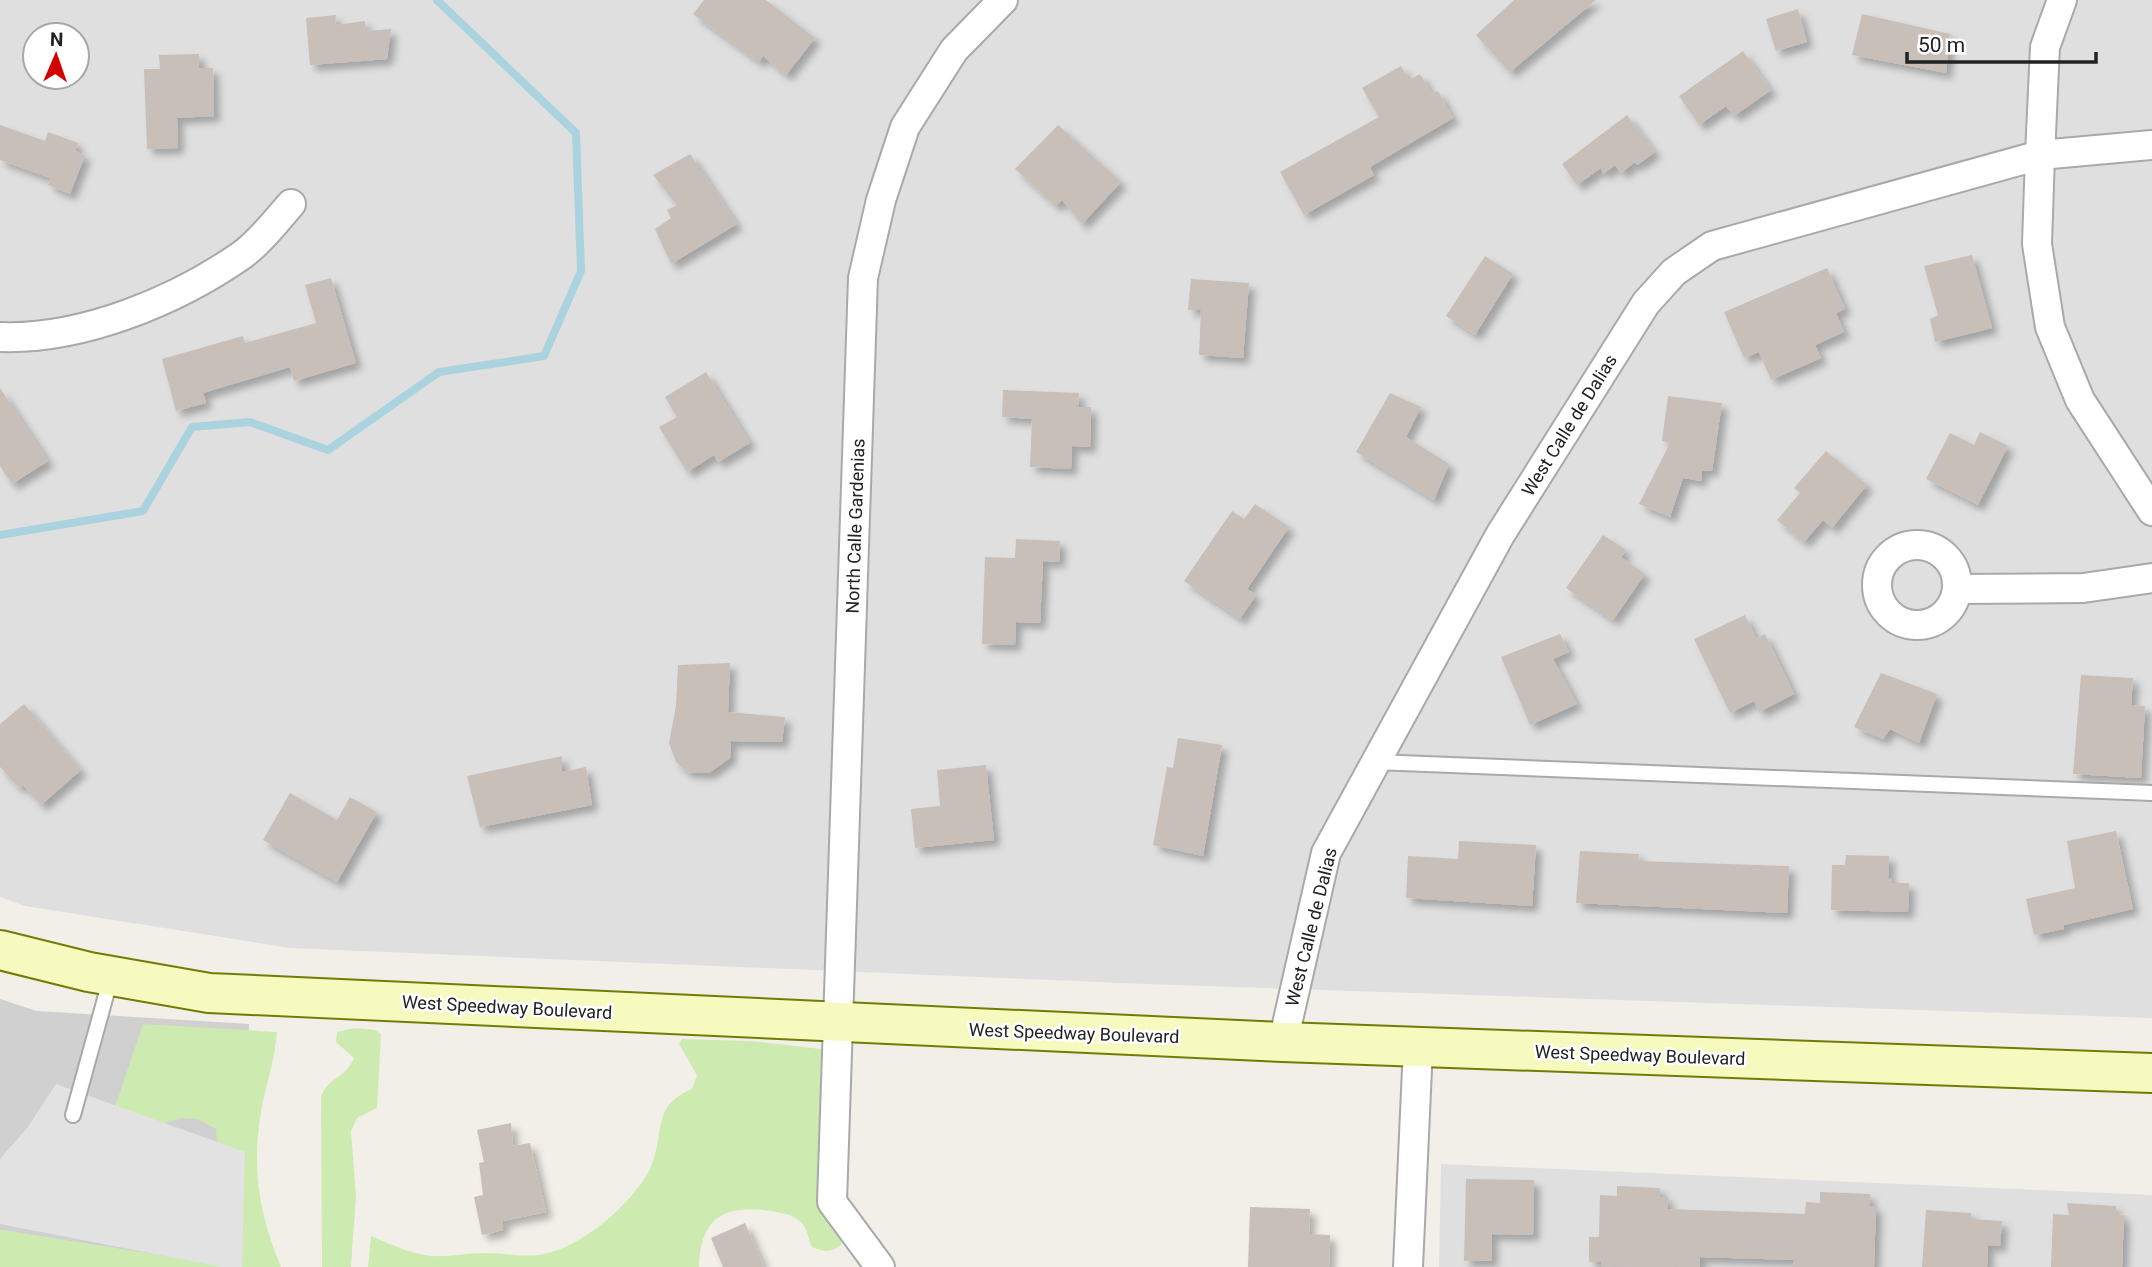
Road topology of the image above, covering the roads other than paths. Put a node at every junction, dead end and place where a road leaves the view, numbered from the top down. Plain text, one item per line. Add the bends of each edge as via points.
1 (1003, 0) edge
2 (2063, 0) edge
3 (2152, 145) edge
4 (2040, 155) junction
5 (291, 204) dead end
6 (0, 337) edge
7 (2152, 511) edge
8 (2152, 578) edge
9 (1957, 590) dead end
10 (1375, 762) junction
11 (2152, 793) edge
12 (0, 950) edge
13 (112, 976) junction
14 (838, 1023) junction
15 (1283, 1042) junction
16 (1418, 1047) junction
17 (2152, 1073) edge
18 (74, 1115) dead end
19 (880, 1267) edge
20 (1408, 1267) edge

1 - 14 street, North Calle Gardenias via 954,50 905,127 881,200 863,278
2 - 4 street via 2045,47
3 - 4 street, West Calle de Dalias
4 - 7 street via 2037,244 2050,327 2080,400
4 - 10 street, West Calle de Dalias via 1712,246 1674,272 1646,303 1500,535
5 - 6 street via 244,254 186,289 114,321 24,338
8 - 9 street via 2083,588
10 - 11 lane
10 - 15 street, West Calle de Dalias via 1326,853
12 - 13 main road, West Speedway Boulevard
13 - 14 main road, West Speedway Boulevard via 209,993
13 - 18 lane
14 - 15 main road, West Speedway Boulevard
14 - 19 street, North Calle Gardenias via 832,1202
15 - 16 main road, West Speedway Boulevard
16 - 17 main road, West Speedway Boulevard
16 - 20 street

